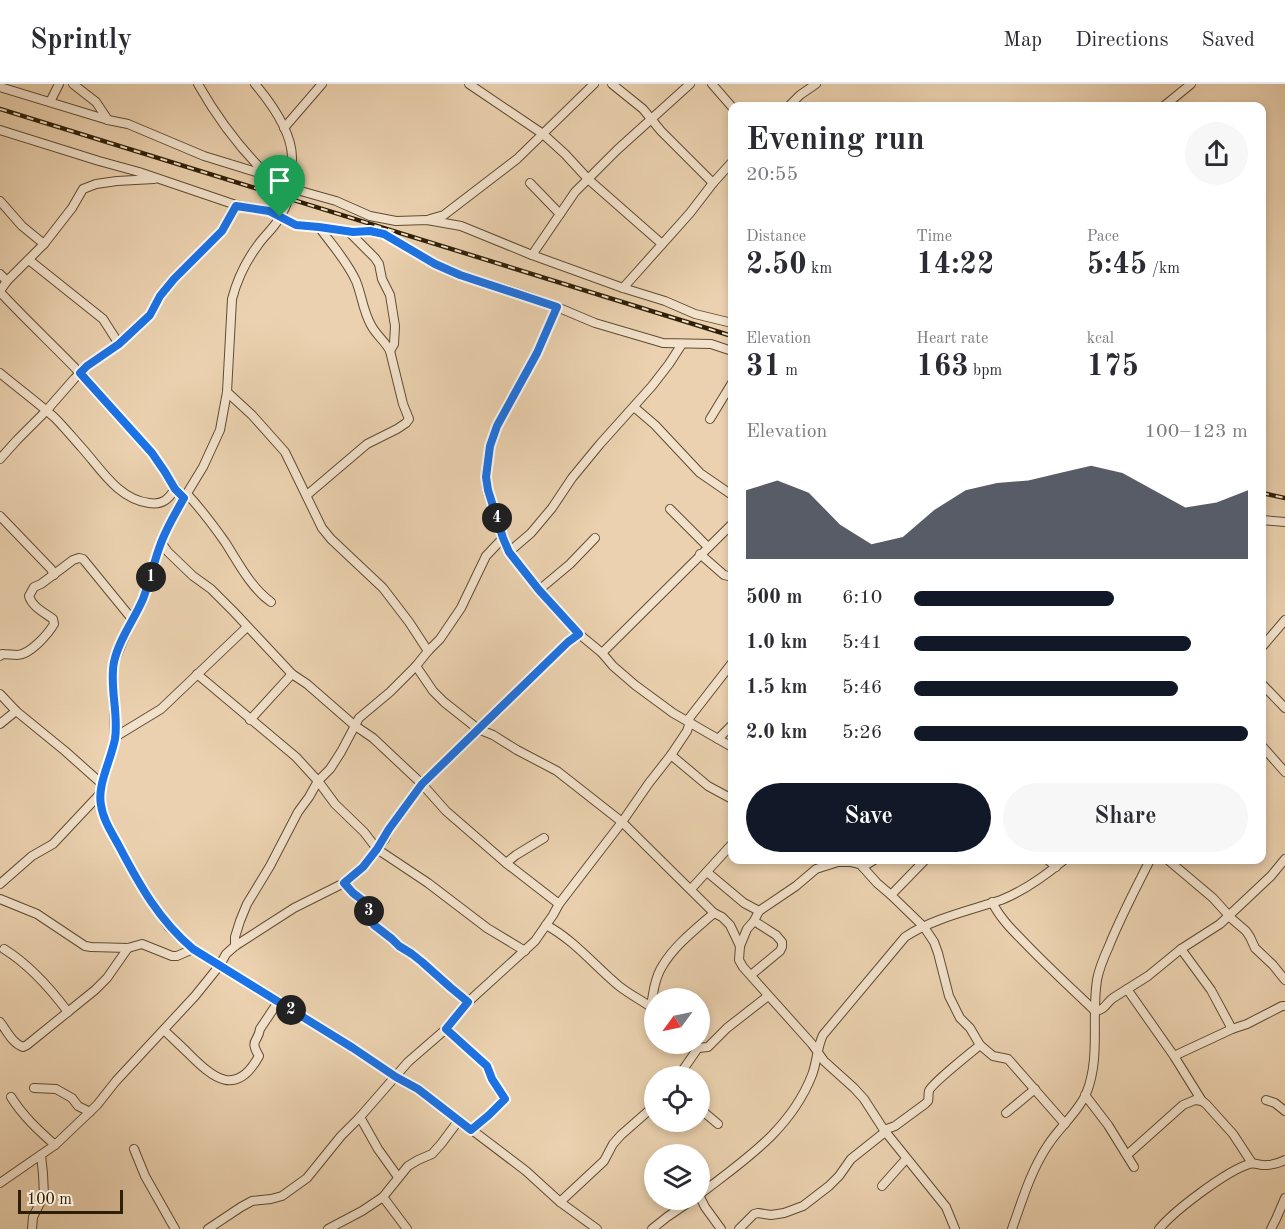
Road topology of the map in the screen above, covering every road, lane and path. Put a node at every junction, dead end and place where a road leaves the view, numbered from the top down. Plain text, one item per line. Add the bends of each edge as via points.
1 (59, 84) edge
2 (73, 84) edge
3 (198, 84) edge
4 (255, 84) edge
5 (322, 84) edge
6 (469, 84) edge
7 (594, 84) edge
8 (612, 84) edge
9 (690, 84) edge
10 (712, 84) edge
11 (816, 84) edge
12 (1191, 84) edge
13 (0, 87) edge
14 (50, 102) junction
15 (728, 102) edge
16 (793, 102) edge
17 (1169, 102) edge
18 (650, 119) junction
19 (108, 120) junction
20 (284, 128) junction
21 (0, 130) edge
22 (543, 134) junction
23 (728, 166) edge
24 (269, 176) junction
25 (158, 179) junction
26 (588, 179) junction
27 (530, 183) dead end
28 (713, 183) junction
29 (286, 186) junction
30 (0, 201) edge
31 (236, 206) junction
32 (560, 214) junction
33 (280, 217) junction
34 (427, 220) junction
35 (319, 227) junction
36 (349, 232) junction
37 (44, 244) junction
38 (662, 244) junction
39 (532, 255) junction
40 (29, 260) junction
41 (0, 274) edge
42 (7, 281) junction
43 (623, 288) junction
44 (0, 291) edge
45 (557, 307) junction
46 (728, 322) edge
47 (119, 344) junction
48 (682, 344) junction
49 (728, 350) edge
50 (390, 351) junction
51 (0, 373) edge
52 (80, 373) junction
53 (728, 390) edge
54 (227, 392) junction
55 (634, 407) junction
56 (46, 411) junction
57 (710, 418) dead end
58 (0, 459) edge
59 (175, 489) junction
60 (728, 492) edge
61 (307, 495) junction
62 (186, 496) junction
63 (670, 509) dead end
64 (0, 516) edge
65 (1266, 520) edge
66 (1285, 522) edge
67 (728, 528) edge
68 (503, 538) junction
69 (595, 538) dead end
70 (161, 542) junction
71 (708, 547) junction
72 (509, 552) junction
73 (700, 554) junction
74 (54, 574) junction
75 (728, 576) edge
76 (539, 590) junction
77 (271, 602) dead end
78 (132, 620) junction
79 (1285, 620) edge
80 (247, 627) junction
81 (579, 634) junction
82 (1266, 641) edge
83 (428, 651) junction
84 (602, 652) junction
85 (0, 656) edge
86 (416, 666) junction
87 (728, 668) edge
88 (197, 674) junction
89 (292, 674) junction
90 (1266, 688) edge
91 (0, 694) edge
92 (1285, 708) edge
93 (16, 711) junction
94 (250, 720) junction
95 (688, 722) junction
96 (0, 724) edge
97 (354, 725) junction
98 (478, 729) junction
99 (728, 729) edge
100 (115, 737) junction
101 (718, 739) junction
102 (728, 745) edge
103 (1266, 751) edge
104 (671, 755) junction
105 (1285, 772) edge
106 (318, 782) junction
107 (102, 784) junction
108 (422, 784) junction
109 (99, 795) junction
110 (728, 797) edge
111 (622, 822) junction
112 (544, 838) dead end
113 (728, 848) edge
114 (377, 849) junction
115 (1285, 859) edge
116 (506, 863) junction
117 (832, 864) edge
118 (861, 864) edge
119 (922, 864) edge
120 (1052, 864) edge
121 (1059, 864) edge
122 (1148, 864) edge
123 (1173, 864) edge
124 (1056, 867) junction
125 (707, 872) junction
126 (344, 883) junction
127 (0, 884) edge
128 (691, 889) junction
129 (891, 895) junction
130 (0, 899) edge
131 (992, 902) junction
132 (559, 904) junction
133 (759, 911) junction
134 (714, 913) junction
135 (1229, 915) junction
136 (754, 921) junction
137 (546, 925) junction
138 (924, 927) junction
139 (235, 946) junction
140 (740, 946) junction
141 (128, 948) junction
142 (4, 949) dead end
143 (193, 949) junction
144 (1181, 949) junction
145 (525, 951) junction
146 (220, 965) junction
147 (751, 975) junction
148 (1285, 980) edge
149 (654, 988) edge
150 (1126, 989) junction
151 (768, 996) junction
152 (278, 1002) junction
153 (468, 1002) junction
154 (644, 1002) edge
155 (1285, 1006) edge
156 (1095, 1011) junction
157 (68, 1012) junction
158 (0, 1022) edge
159 (446, 1029) junction
160 (1232, 1029) junction
161 (164, 1030) junction
162 (710, 1045) edge
163 (980, 1045) junction
164 (818, 1053) junction
165 (1174, 1056) junction
166 (396, 1077) junction
167 (34, 1088) dead end
168 (1035, 1089) junction
169 (1085, 1095) junction
170 (11, 1097) dead end
171 (1266, 1100) dead end
172 (1202, 1101) junction
173 (1285, 1111) edge
174 (90, 1112) junction
175 (1006, 1113) dead end
176 (644, 1115) edge
177 (360, 1117) junction
178 (710, 1117) edge
179 (459, 1120) junction
180 (718, 1124) dead end
181 (1065, 1124) junction
182 (471, 1130) junction
183 (885, 1131) junction
184 (55, 1145) junction
185 (134, 1149) dead end
186 (40, 1155) junction
187 (1127, 1155) junction
188 (906, 1159) junction
189 (1285, 1160) edge
190 (1252, 1163) junction
191 (1134, 1167) dead end
192 (398, 1178) junction
193 (0, 1183) edge
194 (882, 1186) dead end
195 (710, 1187) edge
196 (383, 1197) junction
197 (1285, 1198) edge
198 (560, 1202) junction
199 (1283, 1209) edge
200 (678, 1210) edge
201 (707, 1210) edge
202 (32, 1229) edge
203 (175, 1229) edge
204 (208, 1229) edge
205 (328, 1229) edge
206 (407, 1229) edge
207 (597, 1229) edge
208 (652, 1229) edge
209 (722, 1229) edge
210 (739, 1229) edge
211 (955, 1229) edge
212 (1012, 1229) edge
213 (1159, 1229) edge
214 (1271, 1229) edge

1 - 14 street
2 - 19 street via 96,102
3 - 24 street via 221,120
4 - 20 street
5 - 20 street
6 - 22 street
7 - 22 street
8 - 18 street
9 - 18 street
10 - 15 street
11 - 16 street
12 - 17 street
13 - 14 street
14 - 19 street
18 - 26 street
18 - 28 street
19 - 24 street
20 - 29 street via 292,156
21 - 25 street
22 - 26 street
22 - 34 street via 451,210
23 - 28 street
24 - 29 street
25 - 31 street
25 - 37 street via 117,181 83,189
26 - 32 street
26 - 38 street
27 - 32 street
28 - 38 street
29 - 33 street via 288,199
29 - 34 street via 370,216 396,221
30 - 37 street
31 - 33 street via 269,211
31 - 47 street via 222,231 174,279 150,315
32 - 39 street
33 - 35 street via 296,225
33 - 54 street via 252,253 235,286
34 - 39 street via 461,226
35 - 36 street
35 - 50 street via 350,268 372,329
36 - 45 street via 384,234 460,275
36 - 50 street via 379,264 390,295 395,326
37 - 40 street
38 - 43 street
39 - 43 street
40 - 42 street
40 - 47 street via 103,320
41 - 42 street
42 - 44 street
43 - 46 street
44 - 52 street
45 - 48 street via 605,326 663,343
45 - 68 street via 490,446 486,477
47 - 52 street
48 - 49 street via 711,344
48 - 55 street
50 - 61 street via 409,419 367,444
51 - 56 street
52 - 56 street
52 - 59 street via 152,453
53 - 57 street
54 - 61 street via 285,452
54 - 62 street via 218,435
55 - 60 street via 700,473
55 - 72 street via 579,469 531,533
56 - 58 street
56 - 59 street via 130,497 152,504 165,502
59 - 62 street
61 - 83 street via 322,528 383,588
62 - 70 street
62 - 77 street
63 - 71 street
64 - 74 street
65 - 66 street
67 - 71 street
68 - 72 street
68 - 83 street via 486,556 461,608
69 - 76 street
70 - 78 street via 150,581
70 - 80 street
71 - 73 street
72 - 76 street
73 - 75 street
73 - 84 street
74 - 78 street via 73,560 83,559
74 - 85 street via 34,587 29,596 53,619 51,629 23,654
76 - 81 street
78 - 100 street via 114,662
79 - 82 street
80 - 88 street
80 - 89 street
81 - 84 street
81 - 98 street
83 - 86 street
84 - 95 street via 635,685
86 - 97 street
86 - 98 street via 433,691
87 - 95 street
88 - 94 street
88 - 100 street via 161,710
89 - 94 street
89 - 97 street
90 - 92 street
91 - 93 street
93 - 96 street
93 - 107 street
94 - 106 street via 296,757
95 - 101 street
95 - 104 street via 687,731
97 - 106 street via 341,752
97 - 108 street
98 - 108 street
98 - 111 street via 557,771
99 - 101 street
100 - 107 street
101 - 102 street
103 - 105 street
104 - 110 street via 708,786
104 - 111 street
106 - 114 street
106 - 139 street via 248,904
107 - 109 street
108 - 114 street
108 - 116 street
109 - 127 street via 53,844 32,856
109 - 143 street via 104,817 153,906
111 - 128 street
111 - 132 street
112 - 116 street
113 - 125 street
114 - 126 street
114 - 145 street
115 - 135 street
116 - 132 street
117 - 133 street via 816,869
118 - 129 street
119 - 129 street
120 - 124 street
121 - 124 street
122 - 156 street via 1099,970
123 - 135 street
124 - 131 street via 1016,893
125 - 128 street
125 - 133 street
126 - 139 street via 294,908
126 - 153 street via 366,903 374,925
128 - 134 street
129 - 138 street
130 - 141 street via 37,914 85,946
131 - 138 street
131 - 156 street via 1004,922
132 - 137 street
133 - 136 street
134 - 140 street via 730,925
134 - 149 street via 662,966
135 - 144 street
135 - 148 street
136 - 140 street
136 - 147 street via 776,935 782,947
137 - 145 street
137 - 154 street
138 - 163 street via 938,953 949,996
138 - 164 street via 905,936 823,1035
139 - 146 street
140 - 147 street via 739,960
141 - 143 street via 142,944 172,956
141 - 157 street via 102,984
142 - 157 street via 29,967
143 - 146 street
144 - 150 street
144 - 160 street via 1211,990
145 - 153 street
146 - 152 street
146 - 161 street
147 - 151 street
150 - 156 street
150 - 165 street
151 - 162 street
151 - 164 street
152 - 161 street via 255,1040 259,1056 234,1080 225,1081 205,1070
152 - 166 street
153 - 159 street
155 - 160 street
156 - 169 street via 1092,1071
157 - 158 street via 23,1047
159 - 166 street
159 - 182 street via 487,1066 505,1099
160 - 165 street
161 - 174 street
163 - 168 street via 993,1056 1008,1059
163 - 183 street via 932,1087 925,1104
164 - 183 street via 864,1099
164 - 195 street via 805,1090 779,1130
165 - 172 street
166 - 177 street
166 - 179 street
167 - 174 street via 56,1089
168 - 175 street
168 - 181 street
169 - 181 street
169 - 187 street
170 - 184 street
171 - 173 street
172 - 187 street via 1183,1105
172 - 190 street via 1233,1134
174 - 184 street
176 - 198 street via 613,1144 604,1161
177 - 192 street
177 - 204 street via 307,1178 282,1196 252,1201
178 - 180 street
179 - 182 street
179 - 192 street via 432,1154 408,1166
181 - 212 street via 1041,1156
182 - 198 street
183 - 188 street
183 - 210 street via 803,1206 784,1213 754,1214
184 - 186 street
185 - 203 street
186 - 193 street
186 - 202 street via 44,1195 33,1217
187 - 191 street
188 - 194 street
188 - 211 street via 946,1207
189 - 190 street via 1266,1166
190 - 213 street via 1217,1182
192 - 196 street
196 - 205 street
196 - 206 street
197 - 199 street
198 - 207 street
199 - 214 street
200 - 208 street
201 - 209 street

